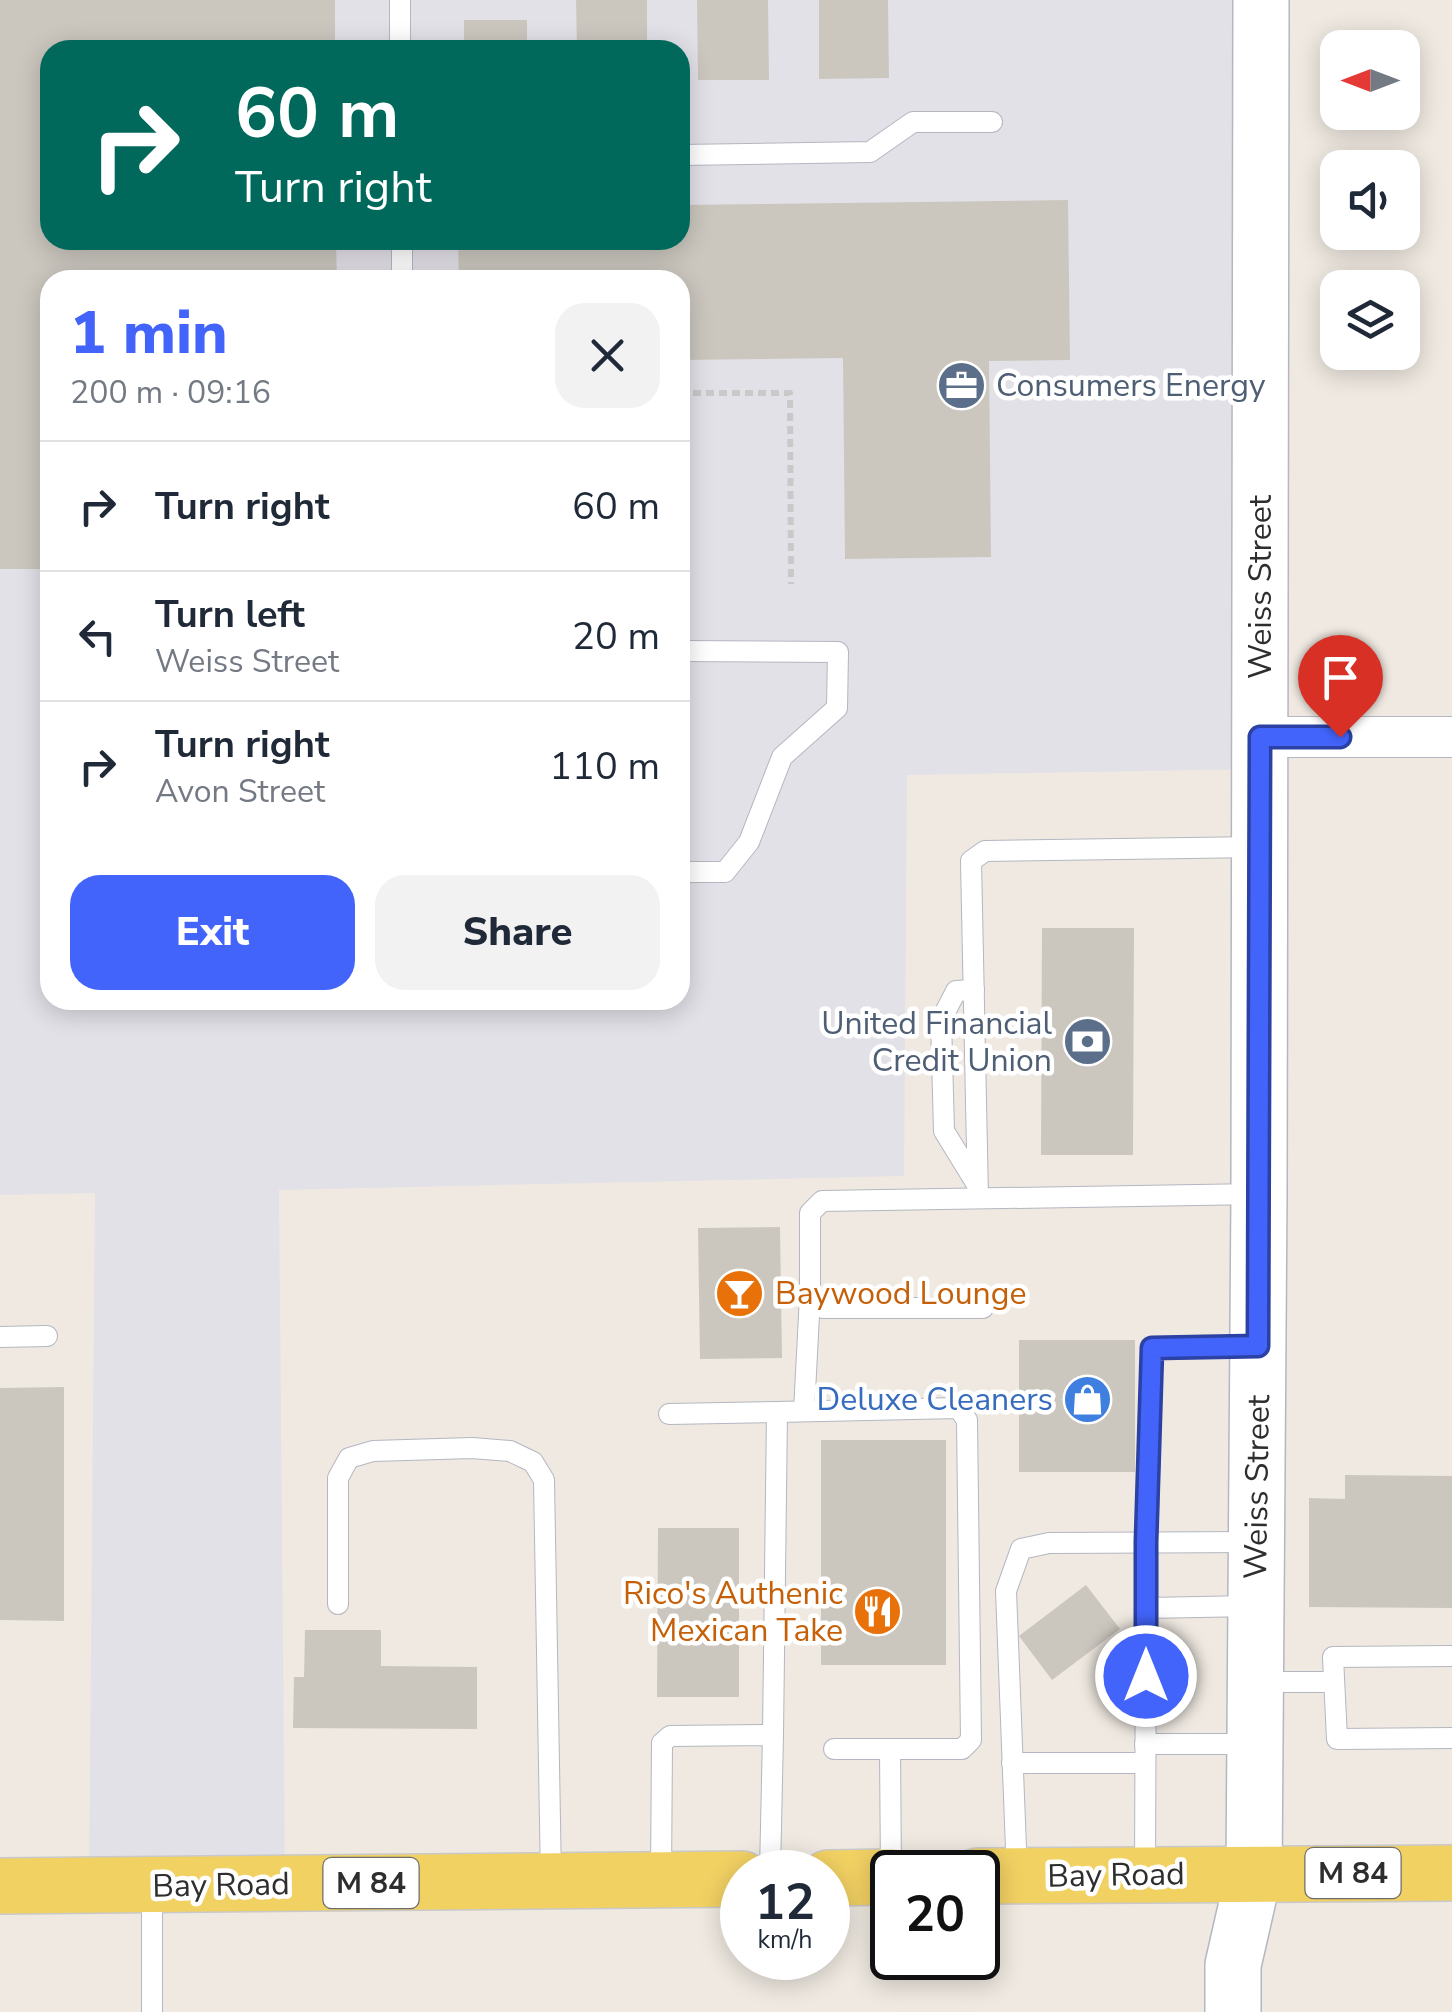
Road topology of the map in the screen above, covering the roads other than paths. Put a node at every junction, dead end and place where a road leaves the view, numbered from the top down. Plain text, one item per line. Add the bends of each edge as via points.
1 (400, 0) edge
2 (1262, 0) edge
3 (400, 40) edge
4 (992, 122) dead end
5 (690, 154) edge
6 (690, 651) edge
7 (1260, 737) junction
8 (1452, 737) edge
9 (1260, 846) junction
10 (690, 872) edge
11 (974, 990) junction
12 (978, 1192) junction
13 (1259, 1194) junction
14 (810, 1296) junction
15 (983, 1308) dead end
16 (47, 1336) dead end
17 (0, 1337) edge
18 (1258, 1346) junction
19 (804, 1411) junction
20 (777, 1412) junction
21 (669, 1414) dead end
22 (1146, 1542) junction
23 (1256, 1542) junction
24 (338, 1604) dead end
25 (1256, 1606) junction
26 (1146, 1608) junction
27 (1452, 1656) edge
28 (1256, 1682) junction
29 (1334, 1682) junction
30 (774, 1735) junction
31 (1452, 1738) edge
32 (1255, 1744) junction
33 (834, 1748) dead end
34 (890, 1748) junction
35 (1146, 1754) junction
36 (1012, 1763) junction
37 (771, 1850) edge
38 (892, 1850) edge
39 (1000, 1853) edge
40 (1254, 1873) junction
41 (1452, 1873) edge
42 (1145, 1874) junction
43 (1000, 1876) edge
44 (720, 1879) edge
45 (661, 1880) junction
46 (551, 1881) junction
47 (0, 1886) edge
48 (152, 1886) junction
49 (152, 2012) edge
50 (1232, 2012) edge

1 - 3 lane
2 - 7 street, Weiss Street
4 - 5 lane via 913,122 870,152
6 - 10 lane via 838,652 837,708 782,757 749,842 725,872
7 - 8 street
7 - 9 street, Weiss Street
9 - 11 lane via 984,851 972,861
9 - 13 street, Weiss Street
11 - 12 lane
11 - 12 lane via 956,991 941,1020 944,1132
12 - 13 lane
12 - 14 lane via 822,1201 810,1213
13 - 18 street, Weiss Street
14 - 15 lane via 822,1308
14 - 19 lane
16 - 17 lane
18 - 22 lane via 1152,1348
18 - 23 street, Weiss Street
19 - 20 lane
19 - 34 lane via 958,1408 967,1420 971,1740 962,1749
20 - 21 lane
20 - 30 lane
22 - 23 lane
22 - 26 lane
22 - 36 lane via 1049,1542 1021,1550 1006,1591
23 - 25 street, Weiss Street
24 - 46 lane via 338,1478 349,1458 372,1450 472,1448 533,1462 544,1480
25 - 26 lane
25 - 28 street, Weiss Street
26 - 35 lane
27 - 29 lane via 1333,1656
28 - 29 lane
28 - 32 street, Weiss Street
29 - 31 lane via 1337,1740
30 - 37 lane
30 - 45 lane via 670,1736 662,1743
32 - 35 lane
32 - 40 street, Weiss Street
33 - 34 lane
34 - 38 lane
35 - 36 lane
35 - 42 lane
36 - 39 lane
40 - 41 main road, M 84
40 - 42 main road, Bay Road / M 84
40 - 50 street, Weiss Street via 1234,1965
42 - 43 main road, Bay Road / M 84
44 - 45 main road, Bay Road / M 84
45 - 46 main road, Bay Road / M 84
46 - 48 main road, Bay Road / M 84
47 - 48 main road, Bay Road / M 84
48 - 49 lane

